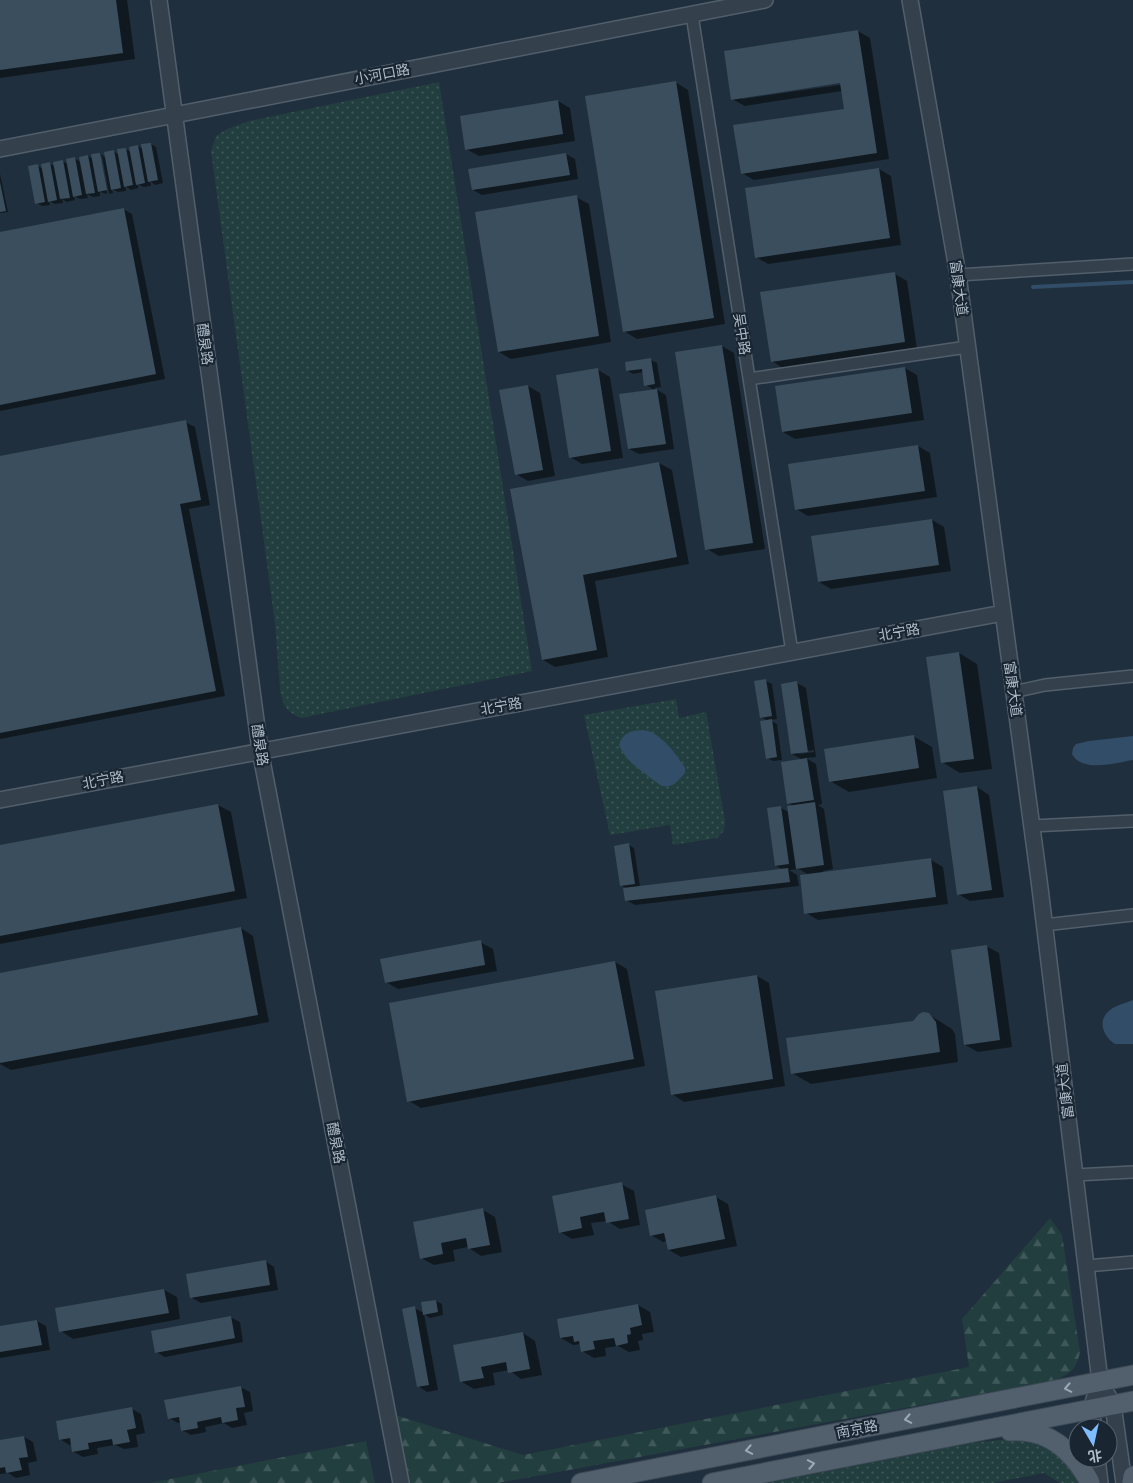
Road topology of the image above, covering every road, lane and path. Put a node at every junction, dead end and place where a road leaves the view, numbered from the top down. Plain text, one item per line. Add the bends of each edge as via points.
1 (159, 0) edge
2 (765, 0) edge
3 (910, 0) edge
4 (692, 15) junction
5 (173, 114) junction
6 (0, 149) edge
7 (1133, 264) edge
8 (958, 275) junction
9 (967, 347) junction
10 (749, 379) junction
11 (1003, 613) junction
12 (792, 652) junction
13 (1133, 676) edge
14 (1013, 692) junction
15 (260, 750) junction
16 (0, 800) edge
17 (1133, 822) edge
18 (1032, 826) junction
19 (1133, 915) edge
20 (1044, 925) junction
21 (1133, 1172) edge
22 (1075, 1175) junction
23 (1133, 1262) edge
24 (1086, 1266) junction
25 (1133, 1375) edge
26 (1100, 1381) junction
27 (1133, 1401) edge
28 (1113, 1404) junction
29 (1091, 1409) junction
30 (1092, 1418) edge
31 (964, 1434) junction
32 (1098, 1468) edge
33 (1133, 1476) edge
34 (402, 1483) edge
35 (582, 1483) edge
36 (712, 1483) edge
37 (1090, 1483) edge
38 (1100, 1483) edge
39 (1124, 1483) edge
40 (1132, 1483) edge

1 - 5 street, 醴泉路
2 - 4 street, 小河口路
3 - 8 street, 富康大道
4 - 5 street, 小河口路
4 - 10 street, 吴中路
5 - 6 street, 小河口路
5 - 15 street, 醴泉路
7 - 8 street
8 - 9 street, 富康大道
9 - 10 street
9 - 11 street, 富康大道
10 - 12 street, 吴中路
11 - 12 street, 北宁路
11 - 14 street, 富康大道
12 - 15 street, 北宁路
13 - 14 street via 1045,685
14 - 18 street, 富康大道
15 - 16 street, 北宁路
15 - 34 street, 醴泉路
17 - 18 street
18 - 20 street, 富康大道
19 - 20 street
20 - 22 street, 富康大道
21 - 22 street
22 - 24 street, 富康大道
23 - 24 street
24 - 26 street, 富康大道
25 - 26 main road, 南京路
26 - 28 street, 富康大道
26 - 29 street, 富康大道
26 -> 35 main road, 南京路
27 - 28 main road, 南京路
28 - 29 main road, 南京路
28 - 39 street, 富康大道
29 - 30 street, 富康大道
29 - 31 main road, 南京路
36 -> 31 main road, 南京路
31 - 37 main road via 1025,1430 1044,1436 1062,1446
32 - 38 street
33 - 40 main road

